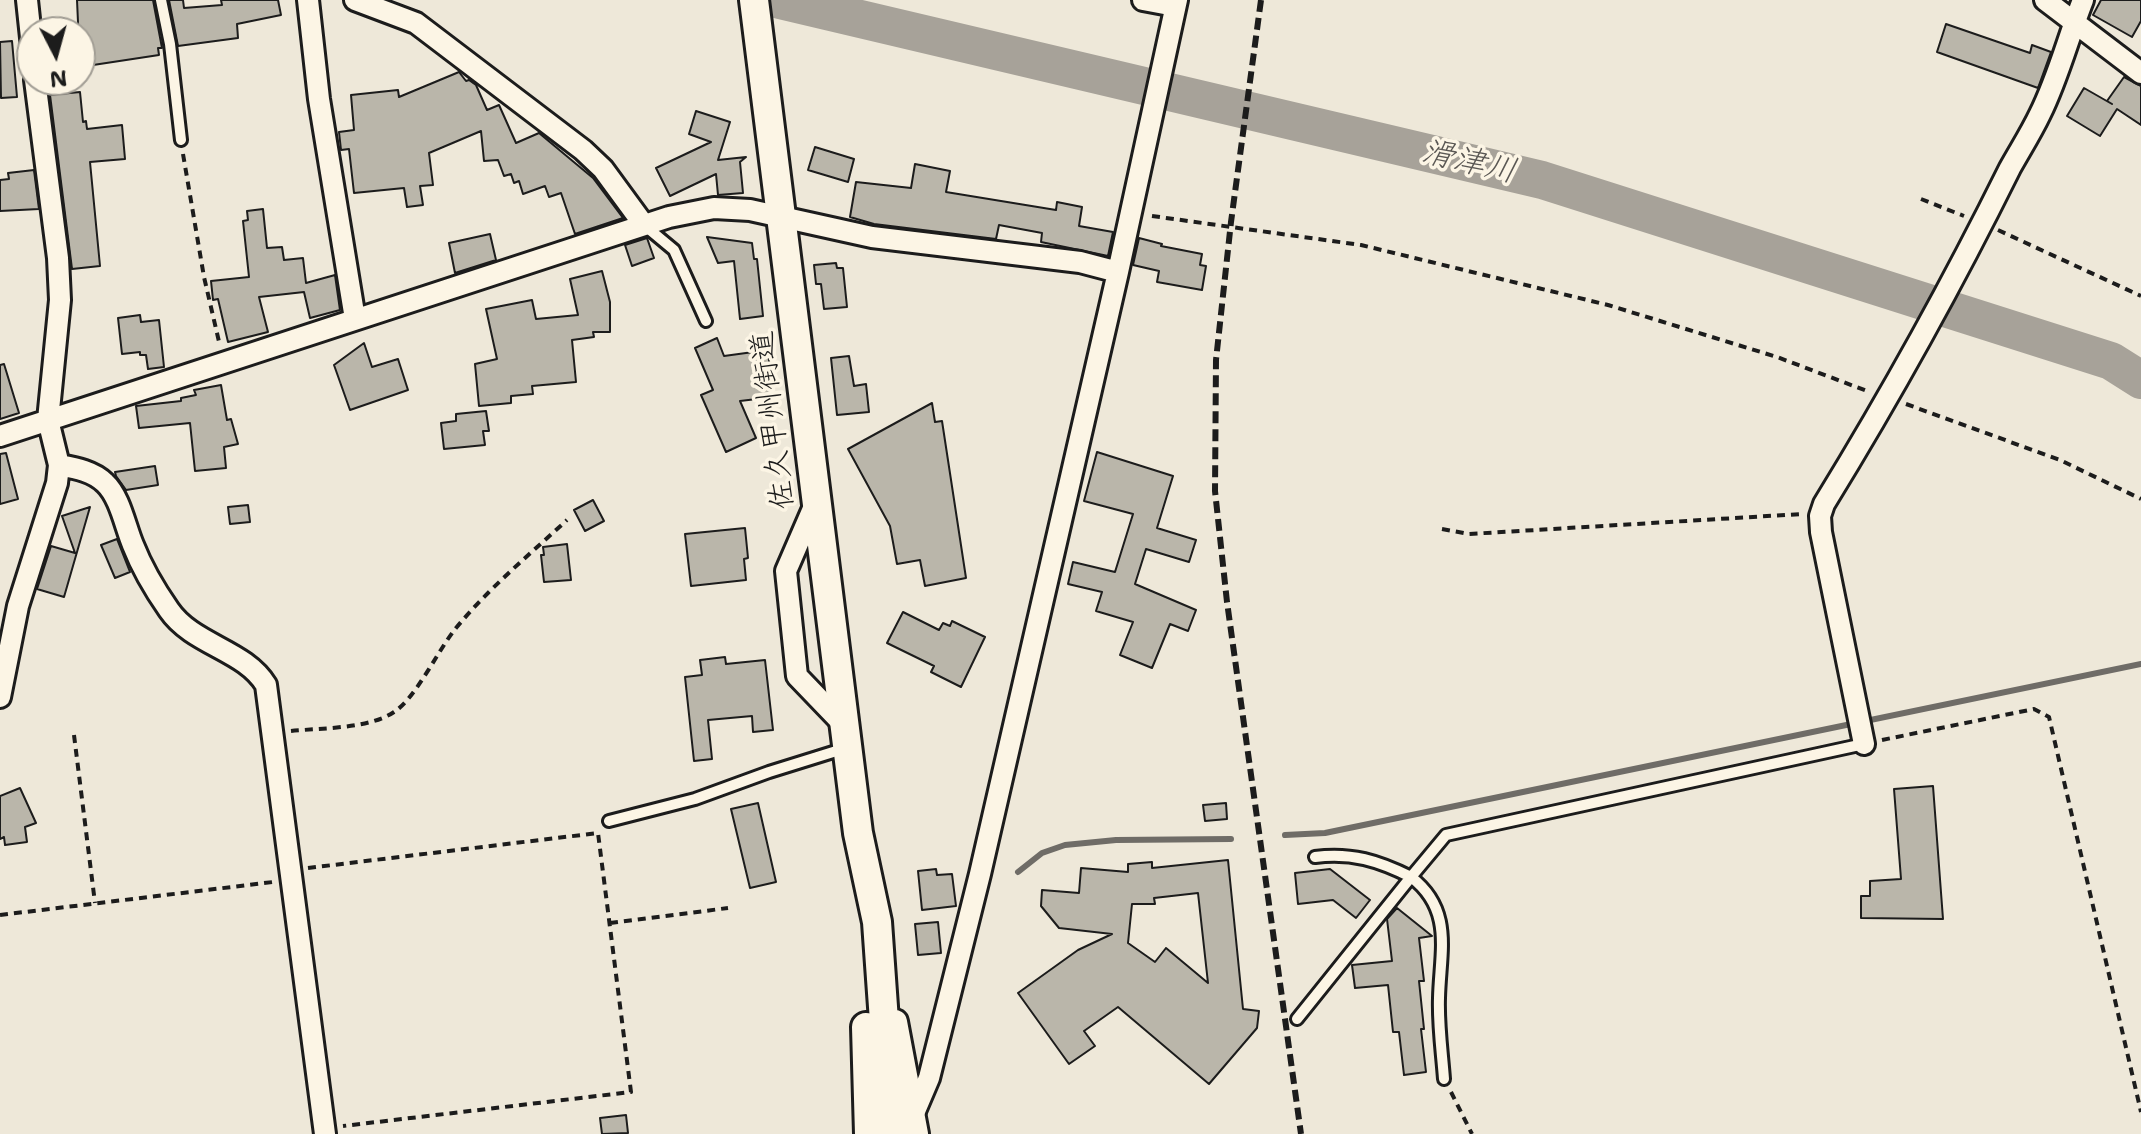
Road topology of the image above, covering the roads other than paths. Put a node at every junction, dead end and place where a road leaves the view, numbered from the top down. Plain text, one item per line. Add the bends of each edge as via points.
1 (161, 0) edge
2 (308, 0) edge
3 (355, 0) edge
4 (754, 0) edge
5 (1143, 0) edge
6 (2045, 0) edge
7 (2083, 0) edge
8 (1175, 9) edge
9 (2074, 21) junction
10 (2141, 73) edge
11 (37, 96) edge
12 (181, 140) road end
13 (783, 219) junction
14 (644, 225) junction
15 (1118, 272) junction
16 (355, 319) junction
17 (706, 321) dead end
18 (48, 420) junction
19 (0, 436) edge
20 (59, 465) junction
21 (817, 498) junction
22 (9, 607) edge
23 (0, 697) edge
24 (846, 736) junction
25 (1863, 738) joint
26 (609, 821) dead end
27 (858, 833) junction
28 (1315, 857) dead end
29 (1411, 877) junction
30 (1297, 1019) dead end
31 (868, 1076) junction
32 (1444, 1079) road end
33 (902, 1130) edge
34 (325, 1131) edge
35 (869, 1134) edge

1 - 12 lane
2 - 16 street
3 - 14 street via 416,23 583,150
4 - 13 main road, 佐久甲州街道
5 - 8 street
6 - 9 street
7 - 9 street
8 - 15 street
9 - 10 street
9 - 25 street via 2040,115 1820,516
11 - 18 street via 60,300
13 - 14 street via 714,208
13 - 15 street
13 - 21 main road, 佐久甲州街道
14 - 16 street
14 - 17 lane via 674,250
15 - 33 street via 954,983 929,1078
16 - 18 street
18 - 19 street
18 - 20 street
20 - 22 street via 57,483
20 - 34 street via 90,473 108,485 134,549 174,617 261,676 266,685
21 - 24 main road, 佐久甲州街道
21 - 24 street via 786,571 797,676
22 - 23 street
24 - 26 lane via 695,799
24 - 27 main road, 佐久甲州街道
25 - 29 lane via 1456,831 1446,835
27 - 31 main road, 佐久甲州街道
27 - 33 main road, 佐久甲州街道 via 877,922
28 - 29 lane via 1359,856
29 - 30 lane
29 - 32 lane via 1433,902 1444,941 1438,999
31 - 33 street
31 - 35 main road, 佐久甲州街道

